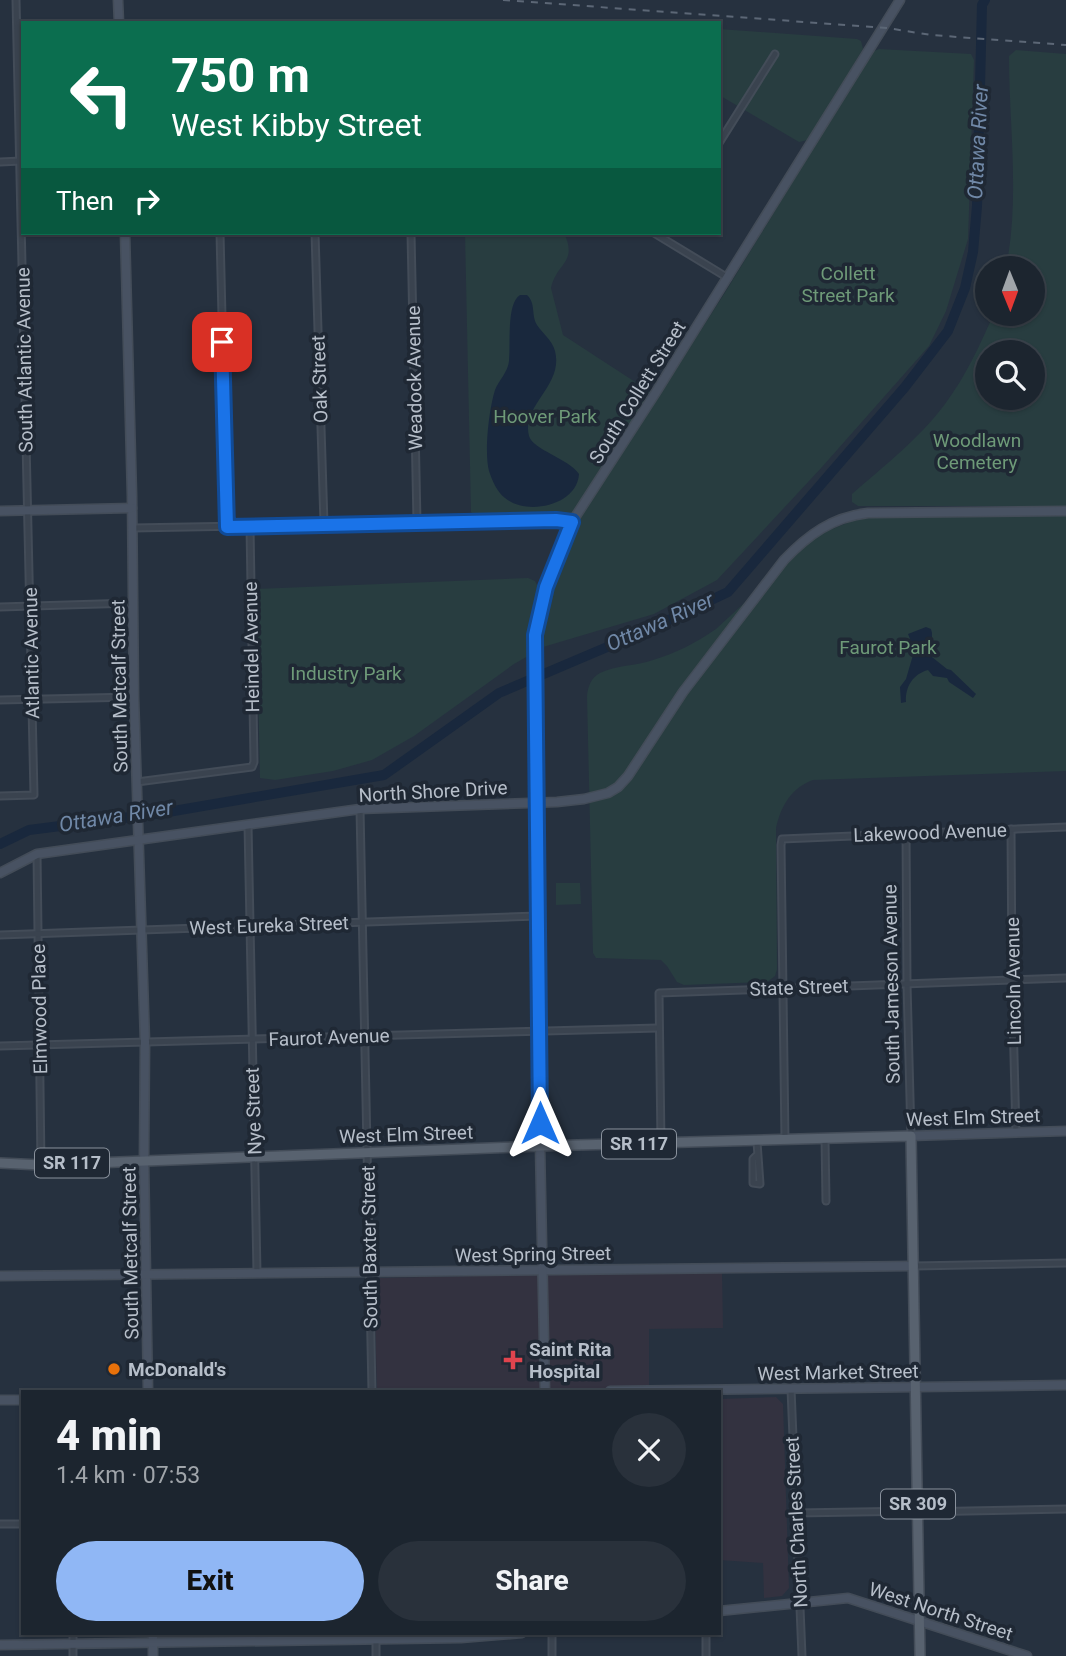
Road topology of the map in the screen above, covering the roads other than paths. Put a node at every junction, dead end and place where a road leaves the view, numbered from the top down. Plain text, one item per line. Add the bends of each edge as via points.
1 (16, 0) edge
2 (118, 0) edge
3 (900, 0) edge
4 (119, 21) edge
5 (775, 54) dead end
6 (721, 140) edge
7 (0, 162) edge
8 (21, 162) edge
9 (22, 235) edge
10 (125, 235) edge
11 (220, 235) edge
12 (315, 235) edge
13 (411, 235) edge
14 (661, 235) edge
15 (727, 278) junction
16 (132, 508) junction
17 (28, 510) junction
18 (0, 511) edge
19 (1066, 511) edge
20 (417, 522) junction
21 (572, 522) junction
22 (324, 524) junction
23 (227, 527) junction
24 (250, 527) junction
25 (133, 528) junction
26 (133, 603) junction
27 (30, 606) junction
28 (0, 607) edge
29 (134, 697) junction
30 (0, 700) edge
31 (32, 700) junction
32 (137, 782) junction
33 (0, 796) edge
34 (536, 802) junction
35 (360, 809) junction
36 (248, 825) junction
37 (1066, 827) edge
38 (1011, 829) junction
39 (906, 833) junction
40 (139, 841) junction
41 (37, 854) junction
42 (0, 873) edge
43 (537, 916) junction
44 (362, 921) junction
45 (251, 926) junction
46 (141, 929) junction
47 (37, 933) junction
48 (0, 934) edge
49 (1066, 978) edge
50 (1012, 979) junction
51 (907, 984) junction
52 (782, 987) junction
53 (658, 1028) junction
54 (539, 1031) junction
55 (365, 1036) junction
56 (251, 1040) junction
57 (145, 1042) junction
58 (40, 1045) junction
59 (0, 1046) edge
60 (1066, 1131) edge
61 (1016, 1133) junction
62 (911, 1136) junction
63 (825, 1139) junction
64 (785, 1140) junction
65 (757, 1142) junction
66 (662, 1143) junction
67 (540, 1146) junction
68 (368, 1154) junction
69 (255, 1156) junction
70 (756, 1156) dead end
71 (144, 1160) junction
72 (0, 1163) edge
73 (41, 1165) junction
74 (826, 1202) dead end
75 (1066, 1263) edge
76 (914, 1266) junction
77 (543, 1269) junction
78 (370, 1271) junction
79 (257, 1272) junction
80 (146, 1274) junction
81 (0, 1276) edge
82 (1066, 1385) edge
83 (917, 1387) junction
84 (791, 1389) junction
85 (148, 1390) edge
86 (372, 1390) edge
87 (545, 1390) edge
88 (700, 1390) edge
89 (0, 1400) edge
90 (21, 1400) edge
91 (1066, 1510) edge
92 (918, 1512) junction
93 (796, 1513) junction
94 (0, 1524) edge
95 (21, 1524) edge
96 (799, 1602) junction
97 (721, 1611) edge
98 (919, 1621) junction
99 (73, 1635) edge
100 (499, 1635) edge
101 (552, 1635) edge
102 (705, 1635) edge
103 (153, 1638) edge
104 (376, 1639) junction
105 (73, 1644) junction
106 (0, 1645) edge
107 (73, 1656) edge
108 (153, 1656) edge
109 (376, 1656) edge
110 (552, 1656) edge
111 (706, 1656) edge
112 (802, 1656) edge
113 (920, 1656) edge
114 (1027, 1656) edge

1 - 8 street, South Atlantic Avenue
2 - 4 street
3 - 15 street, South Collett Street
5 - 6 street
7 - 8 street
9 - 17 street, South Atlantic Avenue
10 - 16 street, South Metcalf Street
11 - 23 street
12 - 22 street, Oak Street
13 - 20 street, Weadock Avenue
14 - 15 street
15 - 21 street, South Collett Street
16 - 17 street
16 - 25 street, South Metcalf Street
17 - 18 street
17 - 27 street, Atlantic Avenue
19 - 34 street, North Shore Drive via 909,512 846,517 824,526 784,560 694,677 624,782 594,797
20 - 21 street
20 - 22 street
21 - 34 street, South Collett Street via 538,618
22 - 24 street
23 - 24 street
23 - 25 street
24 - 32 street, Heindel Avenue via 252,767
25 - 26 street, South Metcalf Street
26 - 27 street
26 - 29 street, South Metcalf Street
27 - 28 street
27 - 31 street, Atlantic Avenue
29 - 31 street
29 - 32 street, South Metcalf Street
30 - 31 street
31 - 33 street, Atlantic Avenue via 34,795
32 - 40 street, South Metcalf Street
34 - 35 street, North Shore Drive
34 - 43 street, South Collett Street
35 - 36 street, North Shore Drive
35 - 44 street, South Baxter Street
36 - 40 street, North Shore Drive
36 - 45 street, Nye Street
37 - 38 street, Lakewood Avenue
38 - 39 street, Lakewood Avenue
38 - 50 street, Lincoln Avenue
39 - 51 street, South Jameson Avenue
39 - 52 street, Lakewood Avenue via 784,837
40 - 41 street, North Shore Drive
40 - 46 street, South Metcalf Street
41 - 42 street, North Shore Drive
41 - 47 street, Elmwood Place
43 - 44 street, West Eureka Street
43 - 54 street, South Collett Street
44 - 45 street, West Eureka Street
44 - 55 street, South Baxter Street
45 - 46 street, West Eureka Street
45 - 56 street, Nye Street
46 - 47 street, West Eureka Street
46 - 57 street, South Metcalf Street
47 - 48 street, West Eureka Street
47 - 58 street, Elmwood Place
49 - 50 street, State Street
50 - 51 street, State Street
50 - 61 street, Lincoln Avenue
51 - 52 street, State Street
51 - 62 street, South Jameson Avenue
52 - 53 street, State Street via 659,993
52 - 64 street
53 - 54 street, Faurot Avenue
53 - 66 street
54 - 55 street, Faurot Avenue
54 - 67 street, South Collett Street
55 - 56 street, Faurot Avenue
55 - 68 street, South Baxter Street
56 - 57 street, Faurot Avenue
56 - 69 street, Nye Street
57 - 58 street, Faurot Avenue
57 - 71 street, South Metcalf Street
58 - 59 street, Faurot Avenue
58 - 73 street, Elmwood Place
60 - 61 street, West Elm Street / SR 117
61 - 62 street, West Elm Street / SR 117
62 - 63 main road, West Elm Street / SR 117
62 - 76 main road, South Jameson Avenue / SR 309
63 - 64 main road, West Elm Street / SR 117
63 - 74 street
64 - 65 main road, West Elm Street / SR 117
65 - 66 main road, West Elm Street / SR 117
65 - 70 street
66 - 67 main road, West Elm Street / SR 117
67 - 68 main road, West Elm Street / SR 117
67 - 77 street, South Collett Street
68 - 69 main road, West Elm Street / SR 117
68 - 78 street, South Baxter Street
69 - 71 main road, West Elm Street / SR 117
69 - 79 street, Nye Street
71 - 73 main road, West Elm Street / SR 117
71 - 80 street, South Metcalf Street
72 - 73 main road, West Elm Street / SR 117
75 - 76 street, West Spring Street
76 - 77 street, West Spring Street
76 - 83 main road, South Jameson Avenue / SR 309
77 - 78 street, West Spring Street
77 - 87 street, South Collett Street
78 - 79 street, West Spring Street
78 - 86 street, South Baxter Street
79 - 80 street, West Spring Street
80 - 81 street, West Spring Street
80 - 85 street, South Metcalf Street
82 - 83 street, West Market Street
83 - 84 street, West Market Street
83 - 92 main road, SR 309
84 - 88 street, West Market Street
84 - 93 street, North Charles Street
89 - 90 street
91 - 92 street
92 - 93 street
92 - 98 main road, SR 309
93 - 96 street, North Charles Street
94 - 95 street
96 - 97 street, West North Street
96 - 98 street, West North Street via 848,1598
96 - 112 street, North Charles Street
98 - 113 main road, SR 309
98 - 114 street, West North Street
99 - 105 street
100 - 104 street
101 - 110 street
102 - 111 street
103 - 104 street
103 - 105 street
103 - 108 street
104 - 109 street
105 - 106 street
105 - 107 street

